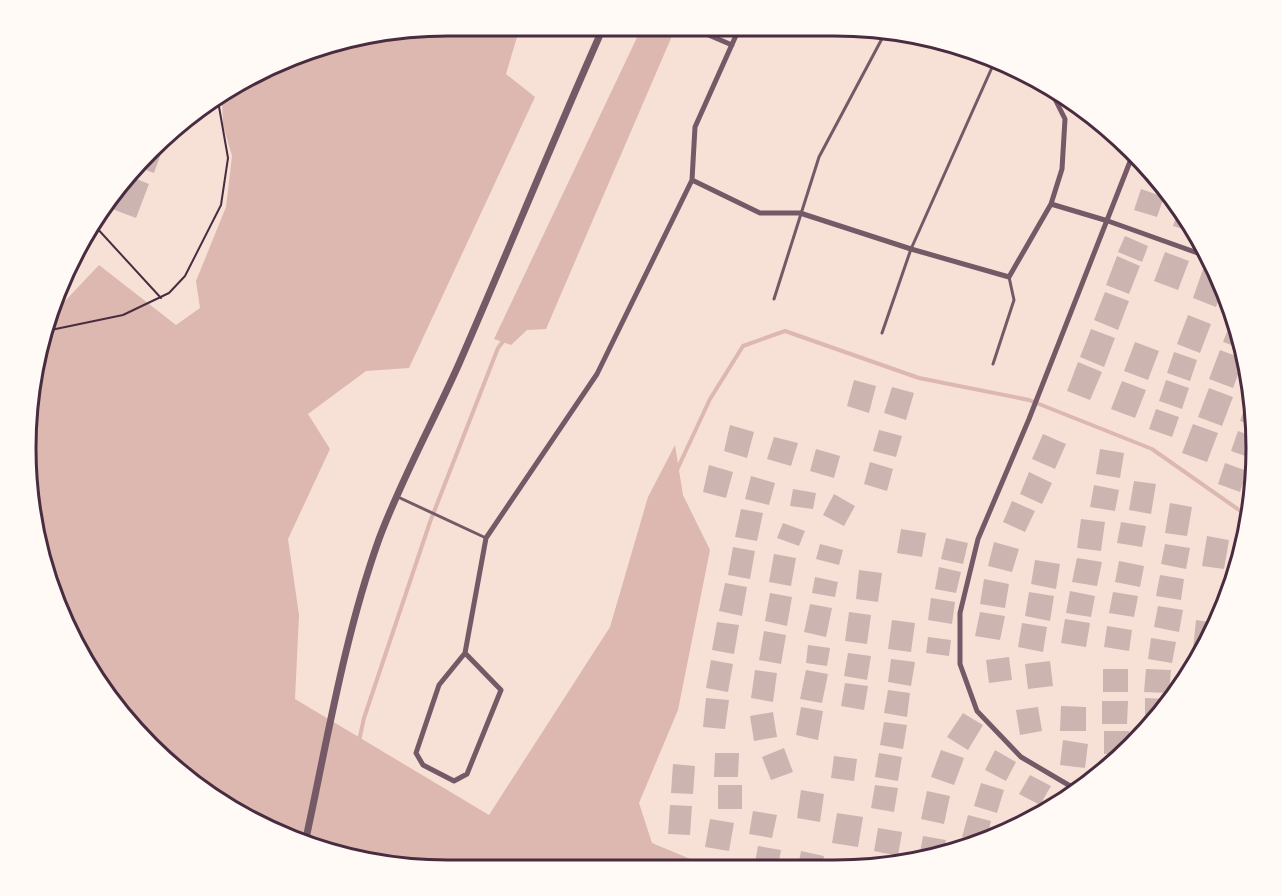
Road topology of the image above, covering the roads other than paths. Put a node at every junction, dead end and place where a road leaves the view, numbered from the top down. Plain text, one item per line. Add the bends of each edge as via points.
1 (599, 36) edge
2 (711, 36) edge
3 (736, 36) edge
4 (882, 39) edge
5 (732, 45) junction
6 (992, 67) edge
7 (1056, 101) edge
8 (1130, 162) edge
9 (692, 180) junction
10 (1051, 204) junction
11 (800, 213) junction
12 (1108, 221) junction
13 (910, 249) junction
14 (1197, 253) edge
15 (1009, 277) junction
16 (774, 299) dead end
17 (882, 333) dead end
18 (993, 364) dead end
19 (396, 496) junction
20 (486, 538) junction
21 (465, 652) junction
22 (1070, 786) edge
23 (307, 835) edge

1 - 19 street via 457,368
2 - 5 street
3 - 5 street
4 - 11 lane via 819,157
5 - 9 street via 695,127
6 - 13 lane
7 - 10 street via 1065,119 1062,169
8 - 12 street
9 - 11 street via 760,213
9 - 20 street via 597,374
10 - 12 street
10 - 15 street
11 - 13 street
11 - 16 lane
12 - 14 street
12 - 22 street via 978,539 960,613 960,664 977,711 1022,757
13 - 15 street
13 - 17 lane
15 - 18 lane via 1014,300
19 - 20 lane
19 - 23 street via 364,587
20 - 21 street
21 - 21 street via 439,685 416,753 423,765 454,781 467,774 501,690

